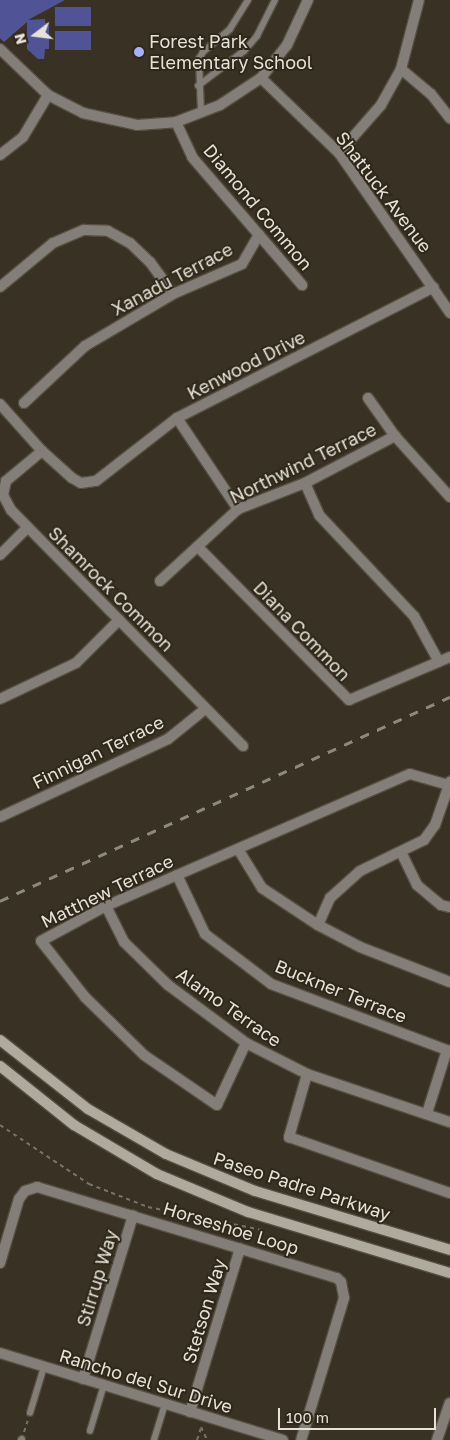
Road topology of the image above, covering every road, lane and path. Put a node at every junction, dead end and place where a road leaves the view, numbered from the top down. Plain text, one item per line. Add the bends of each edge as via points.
1 (248, 0) edge
2 (275, 0) edge
3 (308, 0) edge
4 (419, 0) edge
5 (0, 48) edge
6 (401, 69) junction
7 (261, 78) junction
8 (198, 86) junction
9 (48, 95) junction
10 (201, 112) junction
11 (450, 118) edge
12 (176, 122) junction
13 (339, 152) junction
14 (0, 155) edge
15 (259, 235) junction
16 (302, 285) dead end
17 (434, 286) junction
18 (0, 287) edge
19 (173, 294) junction
20 (450, 313) edge
21 (368, 398) dead end
22 (24, 403) dead end
23 (0, 404) edge
24 (177, 418) junction
25 (396, 436) junction
26 (42, 451) junction
27 (305, 483) junction
28 (450, 497) edge
29 (238, 509) junction
30 (27, 528) junction
31 (198, 547) junction
32 (0, 555) edge
33 (160, 581) dead end
34 (119, 620) junction
35 (450, 657) edge
36 (439, 662) junction
37 (0, 699) edge
38 (205, 709) junction
39 (243, 746) dead end
40 (449, 783) edge
41 (0, 817) edge
42 (238, 849) junction
43 (401, 852) junction
44 (177, 875) junction
45 (106, 906) junction
46 (450, 907) edge
47 (318, 925) junction
48 (450, 982) edge
49 (0, 1040) edge
50 (246, 1043) junction
51 (449, 1047) edge
52 (0, 1066) edge
53 (306, 1074) junction
54 (427, 1113) junction
55 (450, 1122) edge
56 (0, 1125) edge
57 (450, 1194) edge
58 (133, 1215) junction
59 (262, 1230) dead end
60 (240, 1248) junction
61 (450, 1250) edge
62 (0, 1263) edge
63 (450, 1274) edge
64 (0, 1353) edge
65 (44, 1367) junction
66 (83, 1379) junction
67 (104, 1385) junction
68 (450, 1403) edge
69 (164, 1404) junction
70 (190, 1412) junction
71 (30, 1413) joint
72 (90, 1431) dead end
73 (21, 1440) edge
74 (154, 1440) edge
75 (197, 1440) edge
76 (207, 1440) edge
77 (284, 1440) edge
78 (301, 1440) edge
79 (437, 1440) edge

1 - 8 lane via 230,29 203,52 199,59
2 - 8 lane via 261,29 244,51
3 - 7 street via 287,44
4 - 6 street
5 - 9 street
6 - 11 street via 431,94
6 - 13 street via 380,105
7 - 10 street via 220,106
7 - 13 street, Shattuck Avenue
8 - 10 lane
9 - 12 street via 83,113 137,125
9 - 14 street via 23,137
10 - 12 street
12 - 15 street, Diamond Common via 192,157
13 - 17 street, Shattuck Avenue
15 - 16 street, Diamond Common
15 - 19 street, Xanadu Terrace via 242,264
17 - 20 street, Shattuck Avenue
17 - 24 street, Kenwood Drive
18 - 19 street via 52,244 84,230 92,230 108,231 130,243 150,262
19 - 22 street, Xanadu Terrace via 85,346
21 - 25 street
23 - 26 street
24 - 26 street, Kenwood Drive via 96,481 82,483
24 - 29 street
25 - 27 street, Northwind Terrace
25 - 28 street
26 - 30 street, Shamrock Common via 13,472 3,494 11,510
27 - 29 street, Northwind Terrace
27 - 36 street via 320,515 414,616
29 - 31 street, Northwind Terrace
30 - 32 street
30 - 34 street, Shamrock Common
31 - 33 street, Northwind Terrace
31 - 36 street, Diana Common via 349,700
34 - 37 street via 76,663
34 - 38 street, Shamrock Common
35 - 36 street, Diana Common
38 - 39 street, Shamrock Common
38 - 41 street, Finnigan Terrace via 168,739
40 - 42 street, Matthew Terrace via 410,774
40 - 43 street via 435,825 424,840
42 - 44 street, Matthew Terrace
42 - 47 street via 262,888
43 - 46 street via 417,885 441,905
43 - 47 street via 360,872 330,898
44 - 45 street, Matthew Terrace
44 - 51 street, Buckner Terrace via 205,934 271,984
45 - 50 street, Alamo Terrace via 124,942 168,985
45 - 50 street, Matthew Terrace via 40,941 86,997 144,1055 217,1105
47 - 48 street via 360,947
49 - 61 main road, Paseo Padre Parkway via 88,1109 166,1154 255,1191
50 - 53 street, Alamo Terrace
51 - 54 street, Buckner Terrace
52 - 63 main road via 74,1125 156,1174 248,1212
53 - 54 street, Alamo Terrace
53 - 57 street via 289,1137
54 - 55 street, Alamo Terrace
56 - 59 path via 76,1176 148,1208
58 - 60 street, Horseshoe Loop
58 - 62 street, Horseshoe Loop via 37,1187 30,1188 19,1199
58 - 66 street, Stirrup Way
60 - 70 street, Stetson Way
60 - 78 street, Horseshoe Loop via 337,1278 344,1289
64 - 65 street, Rancho del Sur Drive
65 - 66 street, Rancho del Sur Drive
65 - 71 lane
66 - 67 street, Rancho del Sur Drive
67 - 69 street, Rancho del Sur Drive
67 - 72 lane
68 - 79 street
69 - 70 street, Rancho del Sur Drive
69 - 74 lane
70 - 77 street, Rancho del Sur Drive
71 - 73 path
75 - 76 path via 201,1427

